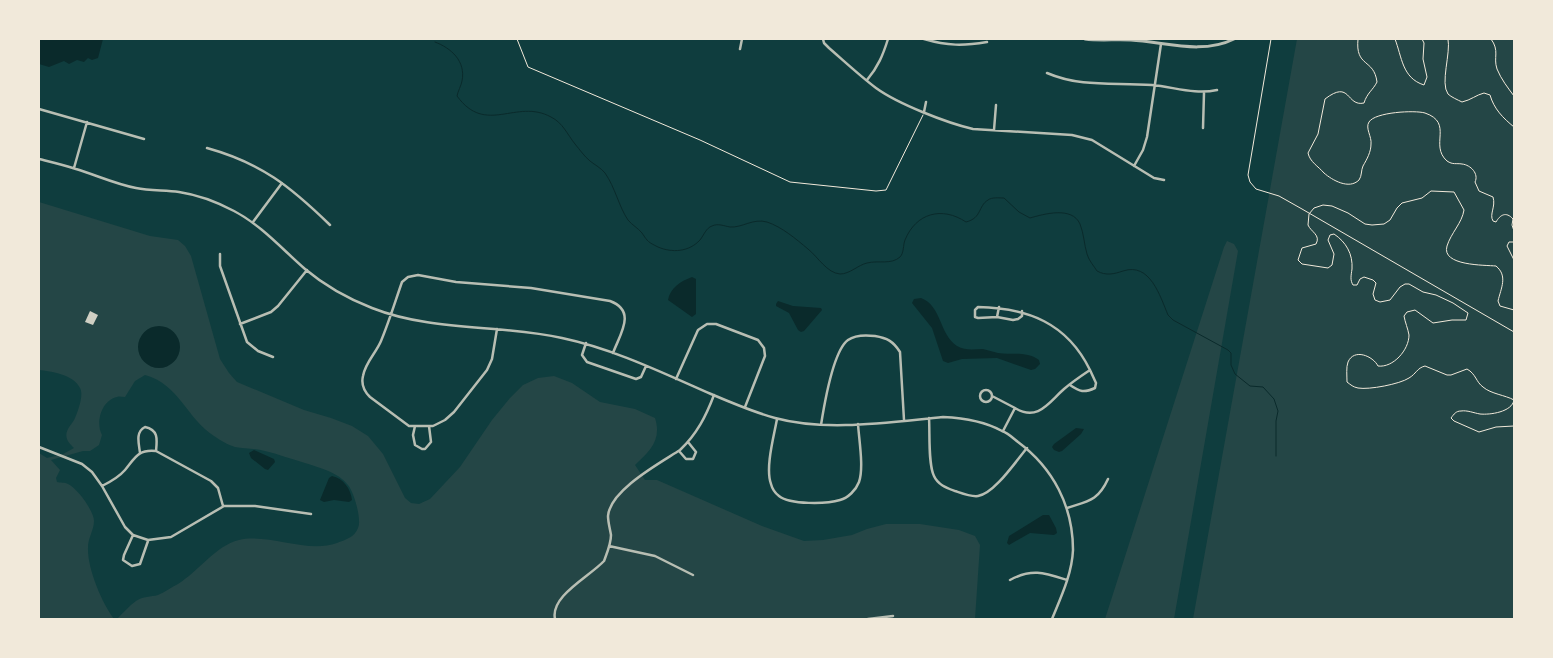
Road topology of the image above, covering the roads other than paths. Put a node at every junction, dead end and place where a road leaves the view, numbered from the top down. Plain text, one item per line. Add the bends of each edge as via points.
1 (742, 39) edge
2 (823, 39) edge
3 (888, 39) edge
4 (924, 39) edge
5 (1085, 39) edge
6 (1234, 39) edge
7 (987, 42) dead end
8 (1161, 44) junction
9 (740, 48) dead end
10 (1046, 73) dead end
11 (867, 80) junction
12 (1155, 86) junction
13 (1217, 90) dead end
14 (1204, 93) junction
15 (926, 102) dead end
16 (996, 105) dead end
17 (39, 109) edge
18 (924, 112) junction
19 (87, 122) junction
20 (1203, 128) dead end
21 (994, 130) junction
22 (144, 139) dead end
23 (207, 148) dead end
24 (39, 159) edge
25 (1134, 166) junction
26 (74, 168) junction
27 (1164, 180) dead end
28 (282, 183) junction
29 (254, 222) junction
30 (330, 225) dead end
31 (220, 254) dead end
32 (307, 270) junction
33 (999, 307) junction
34 (1022, 311) junction
35 (390, 314) junction
36 (997, 318) junction
37 (240, 324) junction
38 (497, 328) junction
39 (586, 344) junction
40 (613, 353) junction
41 (273, 357) dead end
42 (646, 366) junction
43 (1090, 370) junction
44 (676, 379) junction
45 (1070, 385) junction
46 (714, 395) junction
47 (992, 396) junction
48 (745, 408) junction
49 (1015, 408) junction
50 (929, 418) junction
51 (777, 419) junction
52 (904, 420) junction
53 (858, 424) junction
54 (821, 425) junction
55 (415, 426) junction
56 (430, 426) junction
57 (1003, 431) junction
58 (688, 442) junction
59 (39, 447) edge
60 (1027, 448) junction
61 (156, 451) junction
62 (679, 451) junction
63 (140, 453) junction
64 (1108, 479) dead end
65 (102, 486) junction
66 (224, 506) junction
67 (1067, 508) junction
68 (311, 514) dead end
69 (133, 535) junction
70 (148, 540) junction
71 (609, 546) junction
72 (693, 575) dead end
73 (1010, 580) dead end
74 (1067, 580) junction
75 (893, 616) dead end
76 (555, 619) edge
77 (868, 619) edge
78 (1052, 619) edge

1 - 9 street
2 - 11 street via 828,48
3 - 11 street via 882,58
4 - 7 street via 956,46
5 - 8 street via 1142,40
6 - 8 street via 1210,48
8 - 12 street
10 - 12 street via 1079,83
11 - 18 street via 886,94
12 - 14 street
12 - 25 street via 1147,137
13 - 14 street
14 - 20 street
15 - 18 street
16 - 21 street
17 - 19 street
18 - 21 street via 960,126
19 - 22 street
19 - 26 street
21 - 25 street via 1072,135 1092,140
23 - 28 street via 249,162
24 - 26 street
25 - 27 street
26 - 29 street via 136,188 199,196
28 - 29 street
28 - 30 street
29 - 32 street
31 - 37 street via 220,266
32 - 35 street via 348,296
32 - 37 street via 271,312
33 - 34 street
33 - 36 street
33 - 36 street via 978,307 975,310 975,317
34 - 36 street via 1018,320
34 - 43 street via 1064,334 1082,354
35 - 38 street via 453,326
35 - 40 street via 402,282 418,275 571,294 610,301 619,304 624,311 626,321
35 - 55 street via 380,343 365,369 363,385 370,397 409,426
37 - 41 street via 247,342
38 - 39 street
38 - 56 street via 494,353 487,370 454,412
39 - 40 street
39 - 42 street via 582,355 587,362 636,379 641,377
40 - 42 street
42 - 44 street
43 - 45 street
43 - 45 street via 1095,388 1081,392
44 - 46 street
44 - 48 street via 698,330 707,324 716,324 758,340 765,356
45 - 49 street via 1042,410 1022,413
46 - 48 street
46 - 58 street via 706,416
47 - 47 street via 984,390 979,394 985,401
47 - 49 street
48 - 51 street
49 - 57 street
50 - 52 street
50 - 57 street via 960,418
50 - 60 street via 934,476 940,485 958,492 977,496 986,493
51 - 53 street via 768,471 770,483 780,497 805,502 842,500 858,484 861,474
51 - 54 street
52 - 53 street
52 - 54 street via 900,352 887,338 870,336 855,337 842,347 829,383
53 - 54 street
55 - 56 street
55 - 56 street via 415,445 425,449 431,442
57 - 60 street
58 - 62 street
58 - 62 street via 696,452 693,460 686,459
59 - 65 street via 82,464
60 - 67 street via 1050,474
61 - 63 street
61 - 63 street via 157,435 145,428 139,433
61 - 66 street via 211,481 218,488
62 - 71 street via 618,494 608,515
63 - 65 street via 125,470
64 - 67 street via 1102,492 1094,498
65 - 69 street
66 - 68 street via 254,506
66 - 70 street via 171,537
67 - 74 street via 1073,552
69 - 70 street
69 - 70 street via 124,554 124,560 132,566 140,564
71 - 72 street via 655,556
71 - 76 street via 604,561 560,598 554,611
73 - 74 street via 1022,573 1034,572
74 - 78 street
75 - 77 street

